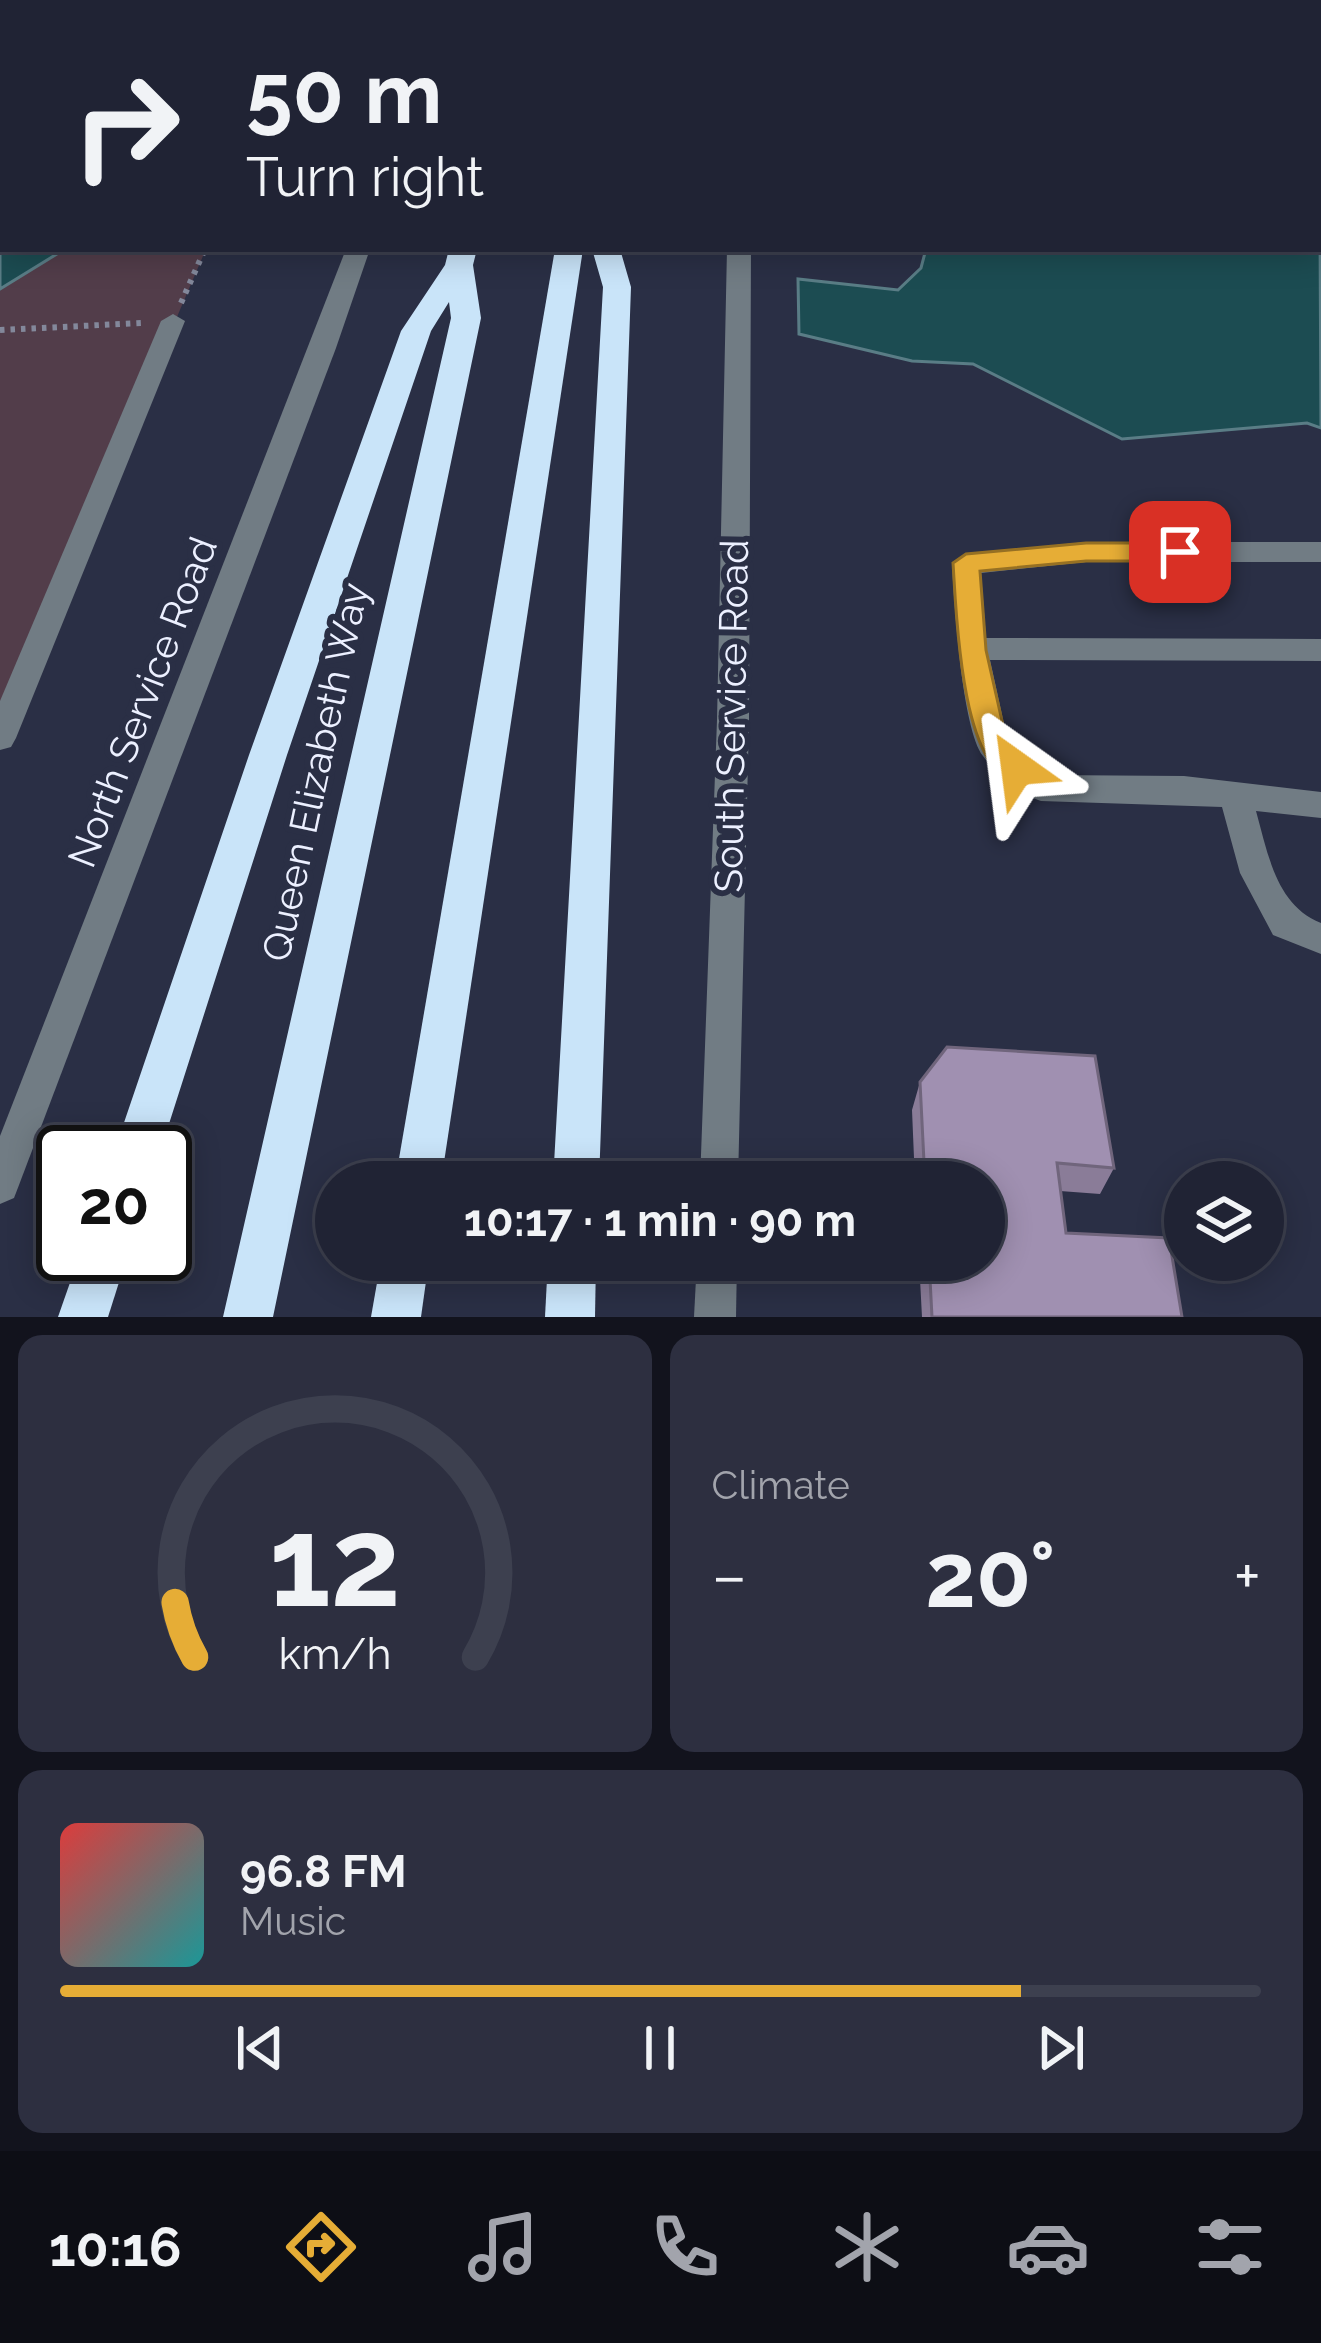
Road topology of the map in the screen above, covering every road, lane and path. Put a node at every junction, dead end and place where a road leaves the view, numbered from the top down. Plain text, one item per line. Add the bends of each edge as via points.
1 (205, 252) edge
2 (357, 252) edge
3 (569, 252) edge
4 (607, 252) edge
5 (740, 252) edge
6 (461, 257) edge
7 (173, 321) junction
8 (0, 330) edge
9 (1321, 552) edge
10 (972, 650) junction
11 (1321, 650) edge
12 (0, 738) edge
13 (1235, 795) junction
14 (1321, 805) edge
15 (1321, 939) edge
16 (146, 1125) edge
17 (421, 1161) edge
18 (576, 1161) edge
19 (720, 1161) edge
20 (0, 1185) edge
21 (95, 1281) edge
22 (402, 1281) edge
23 (571, 1281) edge
24 (716, 1281) edge
25 (83, 1317) edge
26 (248, 1317) edge
27 (396, 1317) edge
28 (570, 1317) edge
29 (715, 1317) edge

1 - 7 path
2 - 20 street, North Service Road
3 - 17 highway
4 - 18 highway via 617,287
5 - 19 street, South Service Road
6 - 16 highway via 416,332
6 - 26 highway, Queen Elizabeth Way via 466,318
7 - 8 path
7 - 12 street
9 - 10 street via 1086,552 966,563
10 - 11 street
10 - 13 street via 994,748 1041,788
13 - 14 street
13 - 15 street via 1257,873 1285,924
21 - 25 highway
22 - 27 highway
23 - 28 highway
24 - 29 street

